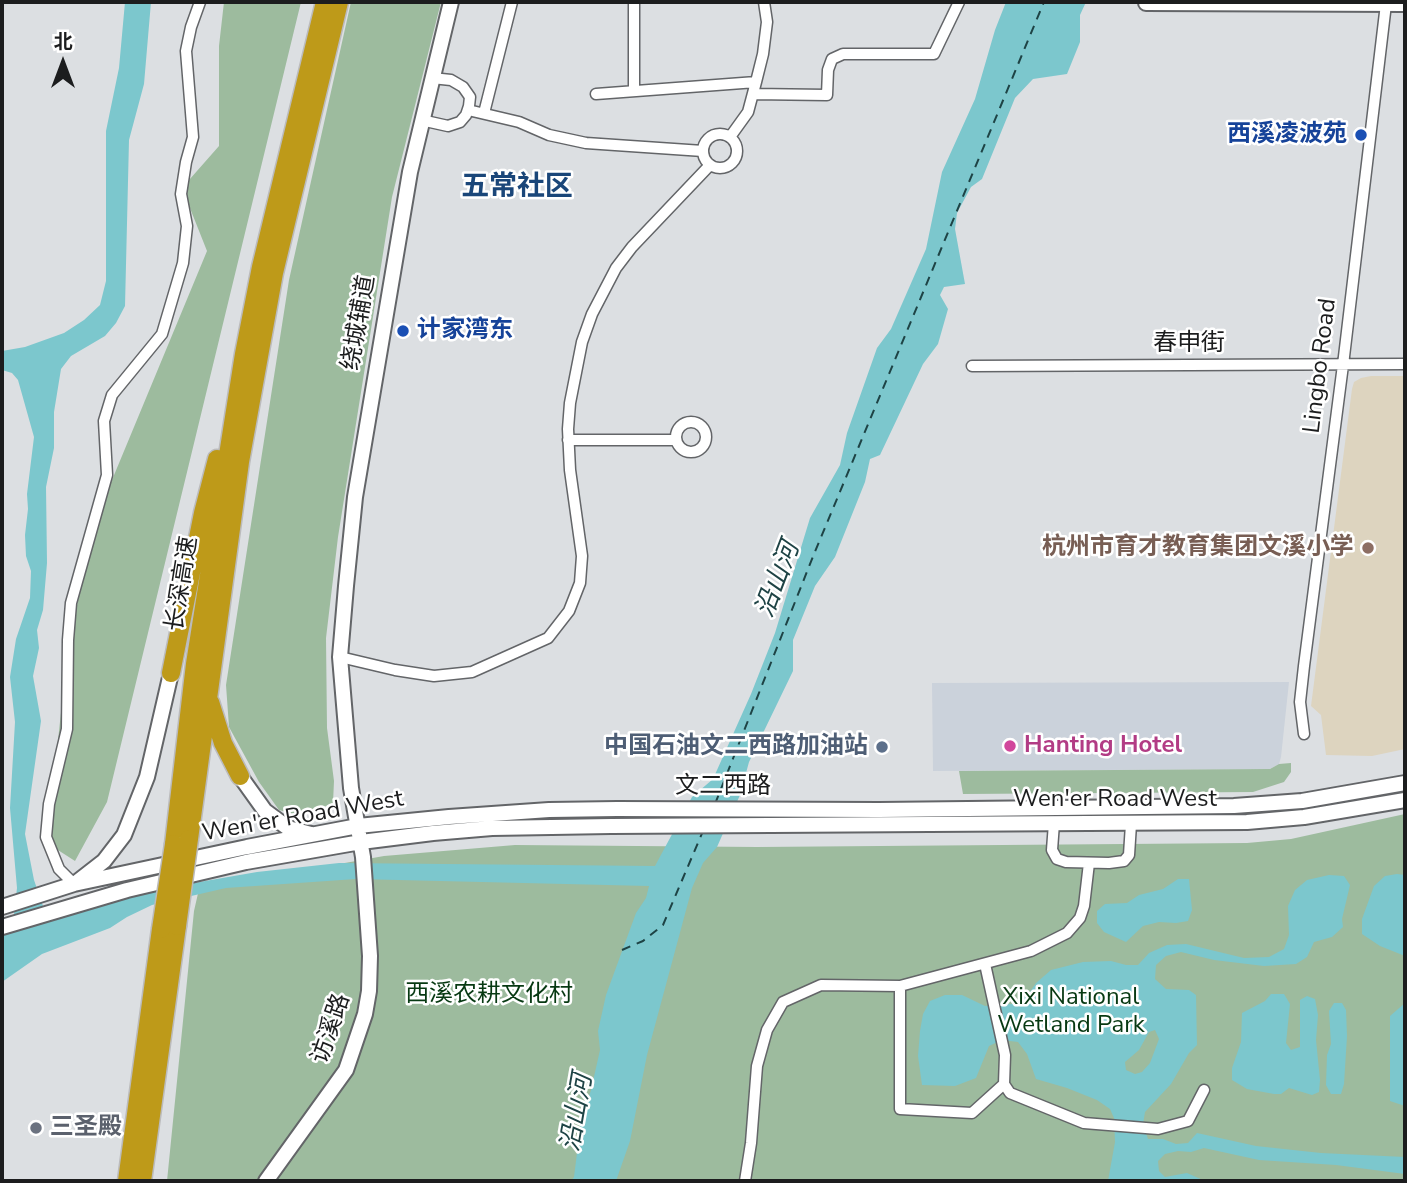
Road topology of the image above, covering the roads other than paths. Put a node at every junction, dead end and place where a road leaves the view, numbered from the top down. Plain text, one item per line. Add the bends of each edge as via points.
1 (200, 2) edge
2 (325, 2) edge
3 (340, 2) edge
4 (451, 2) edge
5 (512, 2) edge
6 (634, 2) edge
7 (764, 2) edge
8 (959, 2) edge
9 (1146, 3) edge
10 (1385, 4) junction
11 (1405, 4) edge
12 (432, 78) junction
13 (757, 82) junction
14 (634, 91) junction
15 (596, 94) dead end
16 (753, 94) junction
17 (468, 110) junction
18 (484, 113) junction
19 (421, 120) junction
20 (730, 137) junction
21 (703, 151) junction
22 (710, 165) junction
23 (244, 354) junction
24 (1405, 364) edge
25 (1343, 365) junction
26 (972, 366) dead end
27 (568, 440) junction
28 (676, 440) dead end
29 (341, 657) junction
30 (171, 673) joint
31 (208, 695) junction
32 (1304, 734) dead end
33 (240, 776) joint
34 (1405, 783) edge
35 (1405, 800) edge
36 (617, 809) joint
37 (830, 810) joint
38 (1054, 823) junction
39 (1131, 824) junction
40 (611, 825) joint
41 (822, 825) joint
42 (358, 827) junction
43 (315, 835) junction
44 (181, 841) junction
45 (362, 849) junction
46 (1089, 863) junction
47 (74, 884) junction
48 (2, 907) edge
49 (2, 926) edge
50 (169, 927) junction
51 (985, 964) junction
52 (900, 986) junction
53 (1004, 1084) junction
54 (1204, 1090) dead end
55 (127, 1181) edge
56 (142, 1181) edge
57 (266, 1181) edge
58 (745, 1181) edge

1 - 47 street via 187,51 193,136 181,194 187,226 183,263 162,334 112,395 104,421 107,475 71,603 67,729 46,837 59,869
2 - 23 highway, 长深高速
3 - 31 highway, 长深高速 via 274,273 240,462
4 - 12 main road, 绕城辅道
5 - 18 street
6 - 14 street
7 - 13 street via 767,22
8 - 16 street via 934,54 844,54 832,60 827,95
9 - 10 main road
10 - 11 main road
10 - 25 street, Lingbo Road
12 - 17 street via 463,87 470,97
12 - 19 main road, 绕城辅道
13 - 14 street
13 - 16 street
14 - 15 street
16 - 20 street via 748,112
17 - 18 street
17 - 19 street via 460,122 448,126
18 - 21 street via 586,144
19 - 29 main road, 绕城辅道 via 355,497
20 - 21 street via 715,135
20 - 22 street via 738,151 735,161 720,169
21 - 22 street
22 - 27 street via 632,247 592,314 573,382
23 - 30 highway via 203,513
23 - 44 highway, 长深高速 via 195,664
24 - 25 street, 春申街
25 - 26 street, 春申街
25 - 32 street, Lingbo Road via 1300,702
27 - 28 street
27 - 29 street via 582,556 580,583 569,611 548,638 472,672 434,676
29 - 42 main road, 绕城辅道
30 - 47 main road via 147,776 124,835 104,861
31 - 33 highway via 223,743
31 - 44 highway, 长深高速
33 - 43 main road via 265,811 288,828
34 - 37 main road, Wen'er Road West via 1302,801 1234,806
35 - 39 main road, Wen'er Road West via 1247,822
36 - 37 main road, 文二西路
36 - 42 main road, Wen'er Road West via 500,813
38 - 39 main road, Wen'er Road West
38 - 41 main road, Wen'er Road West
38 - 46 street via 1052,850 1057,859
39 - 46 street via 1129,855 1124,861
40 - 41 main road, 文二西路
40 - 45 main road, Wen'er Road West via 492,828
42 - 43 main road, Wen'er Road West
42 - 45 main road, 访溪路
43 - 47 main road, Wen'er Road West
44 - 50 highway, 长深高速, bridge
45 - 49 main road, Wen'er Road West via 246,862
45 - 57 main road, 访溪路 via 370,967 365,1014 346,1070
46 - 51 street via 1084,906 1067,933 1031,951
47 - 48 main road, Wen'er Road West
50 - 55 highway, 长深高速
50 - 56 highway, 长深高速
51 - 52 street
51 - 53 street via 1005,1055
52 - 53 street via 900,1109 972,1113
52 - 58 street via 821,985 783,1002 767,1030 757,1066
53 - 54 street via 1022,1100 1084,1123 1158,1129 1188,1121

